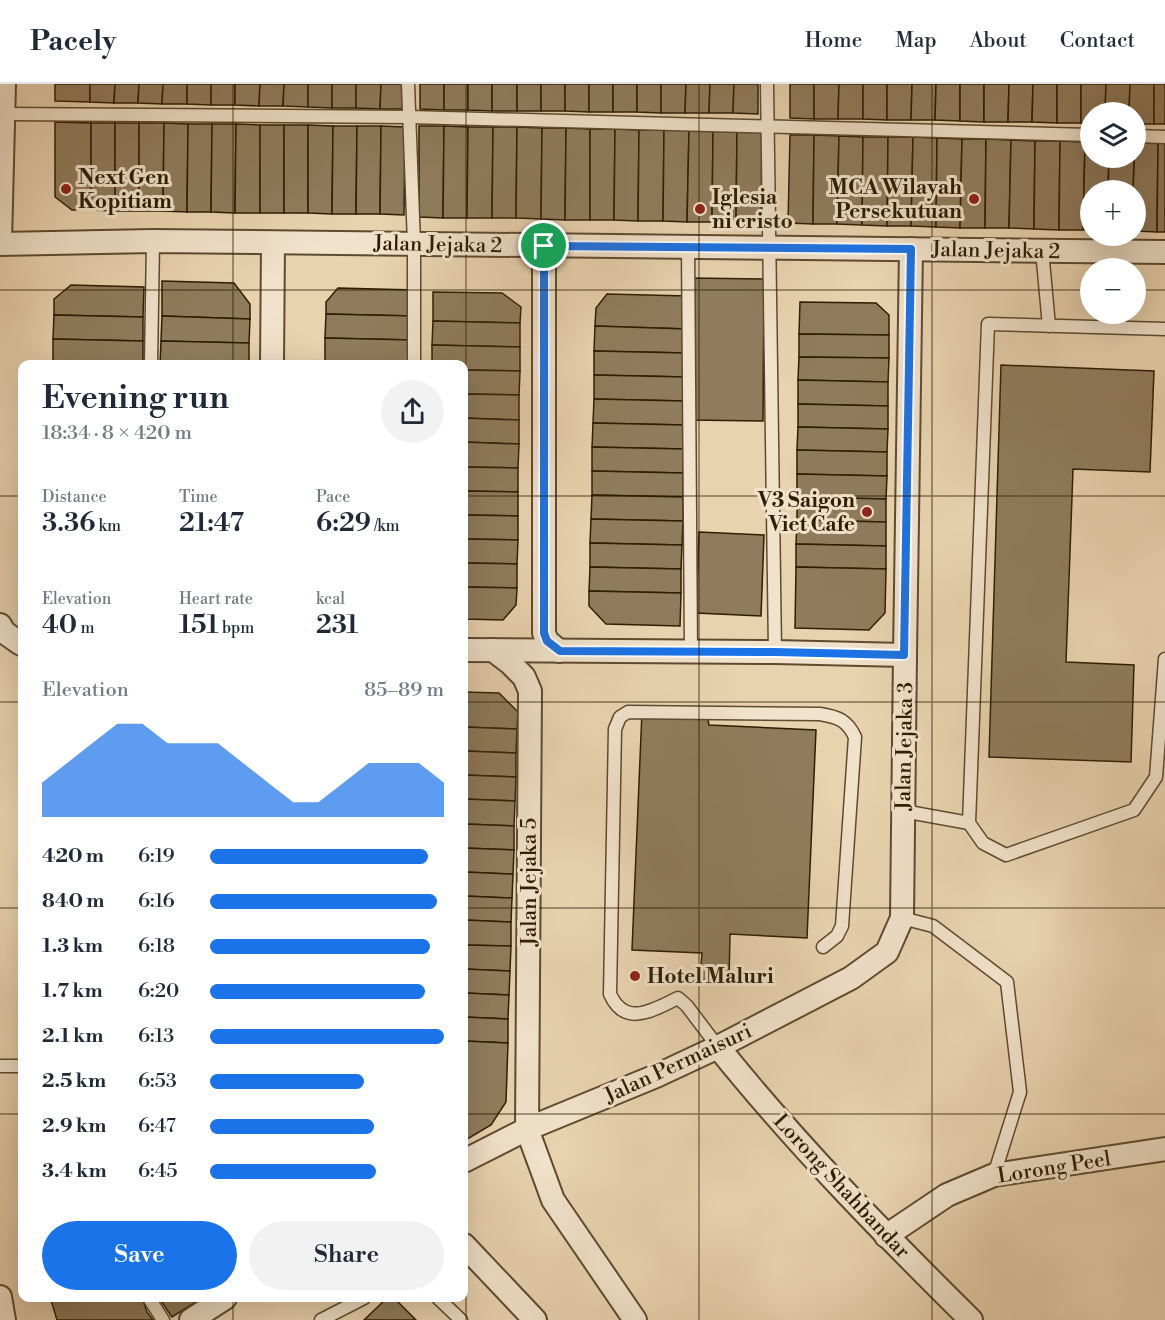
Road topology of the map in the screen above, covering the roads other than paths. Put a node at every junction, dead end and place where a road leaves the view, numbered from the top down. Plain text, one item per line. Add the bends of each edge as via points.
1 (4, 84) edge
2 (408, 84) edge
3 (767, 84) edge
4 (4, 114) junction
5 (409, 117) junction
6 (767, 127) junction
7 (1080, 135) edge
8 (1146, 136) edge
9 (1165, 137) edge
10 (153, 242) junction
11 (0, 243) edge
12 (273, 243) junction
13 (414, 244) junction
14 (544, 246) junction
15 (688, 247) junction
16 (769, 248) junction
17 (911, 249) junction
18 (1042, 250) junction
19 (1165, 252) edge
20 (1049, 326) junction
21 (1165, 329) edge
22 (151, 360) edge
23 (272, 360) edge
24 (414, 360) edge
25 (0, 625) edge
26 (14, 644) edge
27 (468, 650) edge
28 (493, 650) junction
29 (560, 651) junction
30 (775, 652) junction
31 (691, 653) junction
32 (904, 655) junction
33 (1165, 659) edge
34 (903, 811) junction
35 (969, 823) junction
36 (903, 918) junction
37 (823, 947) dead end
38 (887, 952) joint
39 (718, 1047) junction
40 (0, 1066) edge
41 (18, 1066) edge
42 (527, 1129) junction
43 (1165, 1149) edge
44 (468, 1159) edge
45 (994, 1175) junction
46 (886, 1236) junction
47 (468, 1249) edge
48 (0, 1297) edge
49 (152, 1302) edge
50 (219, 1302) edge
51 (356, 1302) edge
52 (442, 1302) edge
53 (4, 1320) edge
54 (163, 1320) edge
55 (190, 1320) edge
56 (321, 1320) edge
57 (461, 1320) edge
58 (535, 1320) edge
59 (635, 1320) edge
60 (971, 1320) edge

1 - 4 street
2 - 5 lane
3 - 6 lane
4 - 5 lane
4 - 11 street
5 - 6 lane
5 - 13 lane
6 - 7 lane
6 - 16 lane
8 - 9 lane
10 - 11 street, Jalan Jejaka 2
10 - 12 street, Jalan Jejaka 2
10 - 22 lane
12 - 13 street, Jalan Jejaka 2
12 - 23 street
13 - 14 street, Jalan Jejaka 2
13 - 24 lane
14 - 15 street, Jalan Jejaka 2
14 - 29 street via 544,633 547,641
15 - 16 street, Jalan Jejaka 2
15 - 31 lane
16 - 17 street, Jalan Jejaka 2
16 - 30 lane
17 - 18 street, Jalan Jejaka 2
17 - 32 street, Jalan Jejaka 3
18 - 19 street, Jalan Jejaka 2
18 - 20 lane
20 - 21 lane
20 - 35 lane via 988,324
25 - 26 street
27 - 28 street
28 - 29 street
28 - 42 street, Jalan Jejaka 5 via 524,677 530,691
29 - 31 street
30 - 31 street
30 - 32 street
32 - 34 street, Jalan Jejaka 3
33 - 35 lane via 1156,777 1134,810 1006,855 983,843
34 - 35 lane
34 - 36 street, Jalan Jejaka 3
36 - 38 street, Jalan Jejaka 3
36 - 45 lane via 933,926 1007,982 1020,1092
37 - 39 lane via 837,936 842,926 855,737 851,727 820,714 628,712 620,717 615,729 610,994 615,1005 628,1014 642,1014 678,998
38 - 39 street, Jalan Permaisuri via 851,978
39 - 42 street, Jalan Permaisuri
39 - 46 street, Lorong Shahbandar
40 - 41 lane
42 - 44 street, Jalan Permaisuri
42 - 59 street via 553,1200
43 - 45 street, Lorong Peel
45 - 46 street, Lorong Peel via 947,1195
46 - 60 street, Lorong Shahbandar
47 - 58 street
48 - 53 street
49 - 54 lane
50 - 55 street
51 - 56 lane
52 - 57 lane

